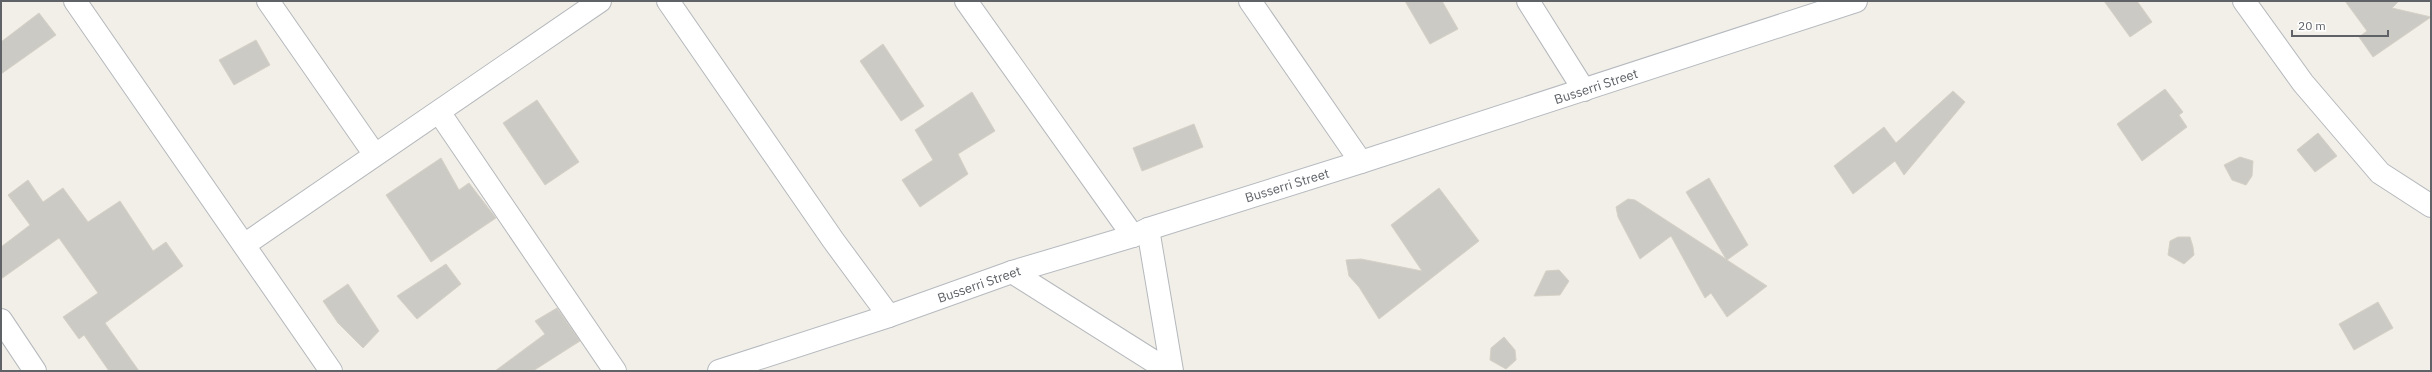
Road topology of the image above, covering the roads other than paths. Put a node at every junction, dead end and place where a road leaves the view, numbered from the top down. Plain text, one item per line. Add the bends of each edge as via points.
1 (76, 1) edge
2 (268, 1) edge
3 (600, 1) edge
4 (668, 1) edge
5 (966, 1) edge
6 (1250, 1) edge
7 (1528, 1) edge
8 (1856, 1) edge
9 (2244, 1) edge
10 (1822, 6) edge
11 (1584, 90) junction
12 (439, 112) junction
13 (375, 155) junction
14 (1361, 162) junction
15 (2431, 206) edge
16 (1140, 232) junction
17 (244, 245) junction
18 (1012, 272) junction
19 (889, 316) junction
20 (1, 320) edge
21 (731, 369) edge
22 (35, 371) edge
23 (331, 371) edge
24 (615, 371) edge
25 (1170, 371) edge

1 - 17 street
2 - 13 street
3 - 12 street
4 - 19 street via 833,240
5 - 16 street
6 - 14 street
7 - 11 street
8 - 10 street, Busserri Street
9 - 15 street via 2304,83 2380,173
10 - 11 street, Busserri Street
11 - 14 street, Busserri Street
12 - 13 street
12 - 24 street
13 - 17 street
14 - 16 street, Busserri Street
16 - 18 street, Busserri Street
16 - 25 street
17 - 23 street
18 - 19 street, Busserri Street
18 - 25 street
19 - 21 street, Busserri Street
20 - 22 street

